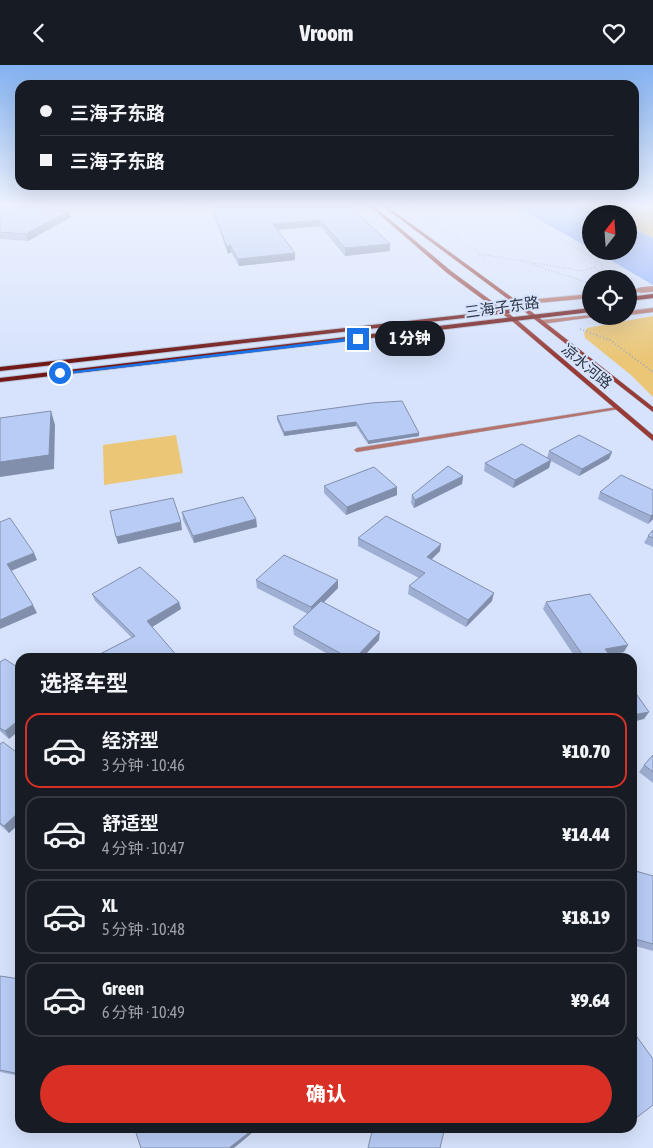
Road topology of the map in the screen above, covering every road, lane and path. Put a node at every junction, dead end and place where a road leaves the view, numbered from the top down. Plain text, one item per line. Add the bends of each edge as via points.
1 (431, 258) edge
2 (455, 258) edge
3 (505, 258) edge
4 (591, 258) edge
5 (597, 261) junction
6 (536, 263) junction
7 (603, 270) edge
8 (582, 281) edge
9 (637, 293) edge
10 (650, 294) edge
11 (582, 297) edge
12 (637, 297) edge
13 (637, 301) edge
14 (517, 303) junction
15 (582, 304) edge
16 (526, 310) junction
17 (653, 310) edge
18 (582, 311) edge
19 (637, 312) edge
20 (505, 313) junction
21 (535, 317) junction
22 (582, 318) edge
23 (514, 320) junction
24 (542, 322) junction
25 (578, 328) dead end
26 (0, 369) edge
27 (653, 372) edge
28 (0, 380) edge
29 (617, 408) junction
30 (653, 410) edge
31 (653, 439) edge
32 (357, 450) dead end

1 - 20 street, 凉水河路
2 - 14 street, 凉水河路
3 - 6 path
4 - 5 path
5 - 6 path via 595,267 583,271
5 - 7 path via 601,262
6 - 8 path via 531,264
9 - 10 street
10 - 12 main road
10 - 13 main road
11 - 14 street
14 - 16 street, 凉水河路
15 - 16 main road, 三海子东路
16 - 20 main road, 三海子东路
16 - 21 street, 凉水河路
17 - 19 street
18 - 21 main road, 三海子东路
20 - 23 street, 凉水河路
20 - 26 main road, 三海子东路
21 - 23 main road, 三海子东路
21 - 24 street, 凉水河路
22 - 24 street
23 - 28 main road, 三海子东路
23 - 29 street, 凉水河路
24 - 30 street, 凉水河路
25 - 27 path via 594,331 616,342
29 - 31 street, 凉水河路
29 - 32 lane

